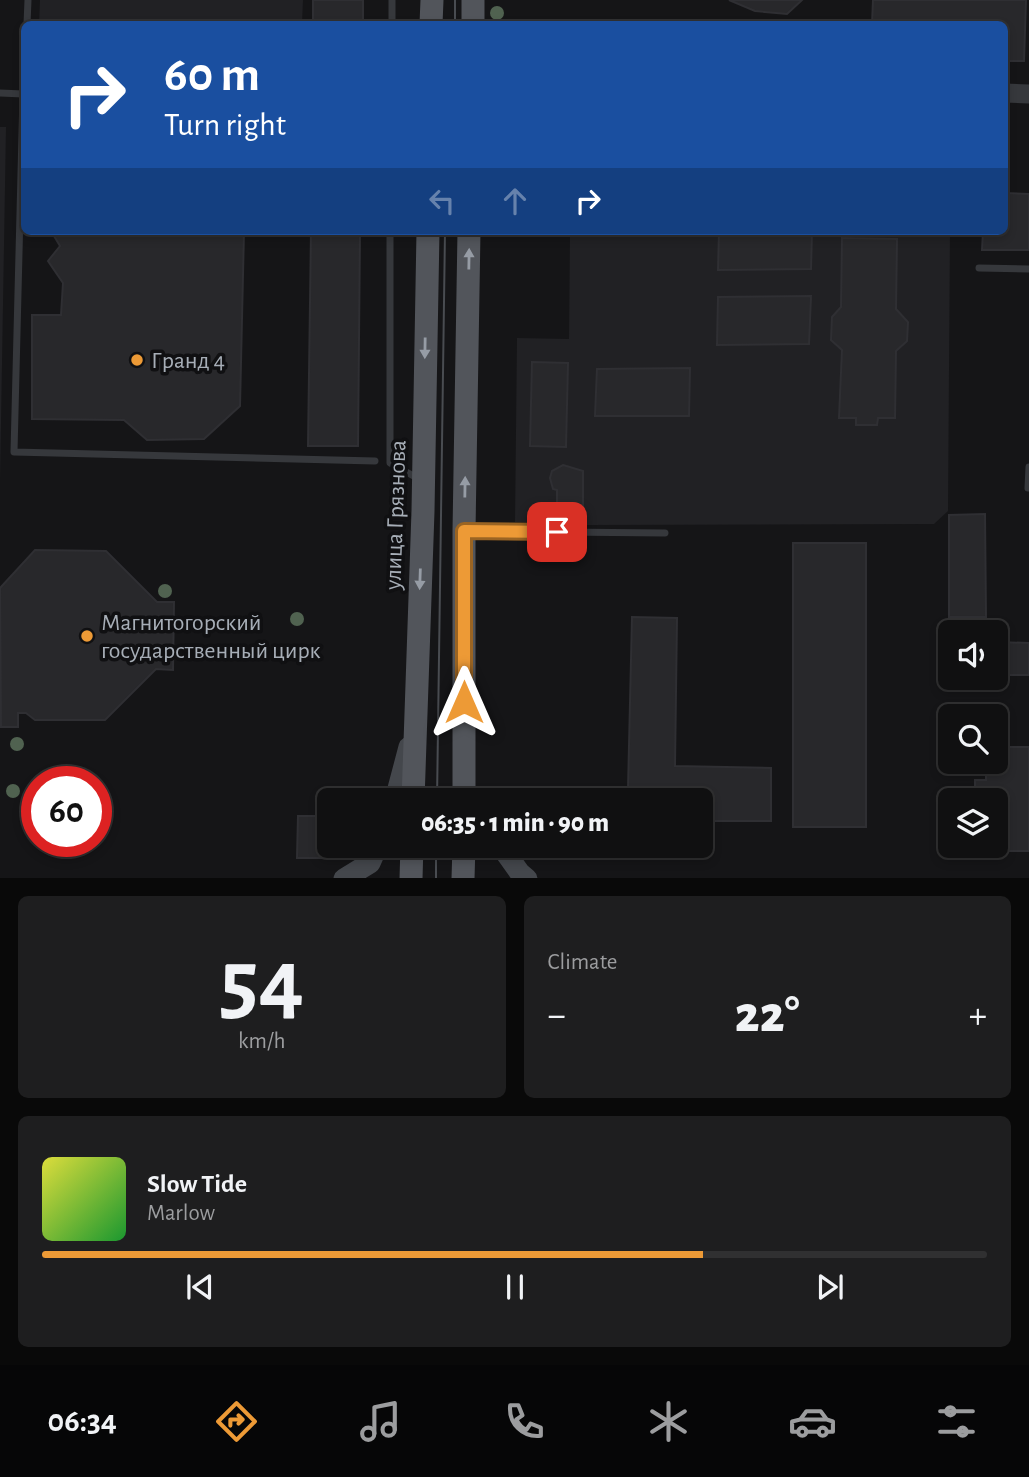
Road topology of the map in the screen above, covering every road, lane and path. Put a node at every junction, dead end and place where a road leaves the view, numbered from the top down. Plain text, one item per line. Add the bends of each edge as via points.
1 (28, 0) edge
2 (392, 0) edge
3 (432, 0) edge
4 (473, 0) edge
5 (27, 21) edge
6 (392, 21) edge
7 (431, 21) edge
8 (473, 21) edge
9 (0, 93) edge
10 (1008, 93) edge
11 (21, 94) edge
12 (1029, 94) edge
13 (21, 174) edge
14 (390, 235) edge
15 (428, 235) edge
16 (469, 235) edge
17 (979, 268) dead end
18 (1029, 269) edge
19 (375, 461) dead end
20 (1029, 467) edge
21 (423, 481) junction
22 (1028, 488) edge
23 (464, 531) junction
24 (665, 533) dead end
25 (414, 728) junction
26 (464, 756) junction
27 (399, 788) edge
28 (413, 788) edge
29 (464, 788) edge
30 (473, 788) edge
31 (372, 858) edge
32 (412, 858) edge
33 (464, 858) edge
34 (509, 858) edge
35 (344, 878) edge
36 (411, 878) edge
37 (463, 878) edge
38 (527, 878) edge

1 - 5 lane
2 - 6 lane
3 - 7 main road
4 - 8 main road
9 - 11 lane
10 - 12 street
13 - 19 lane via 14,452
14 - 21 lane via 390,463
15 -> 21 main road, улица Грязнова
23 -> 16 main road
17 - 18 lane
20 - 22 lane
21 -> 25 main road, улица Грязнова
23 - 24 lane
23 - 26 main road
25 - 27 main road
25 - 28 main road, улица Грязнова
26 - 29 main road
26 - 30 main road
31 - 35 main road
32 - 36 main road
33 - 37 main road
34 - 38 main road

